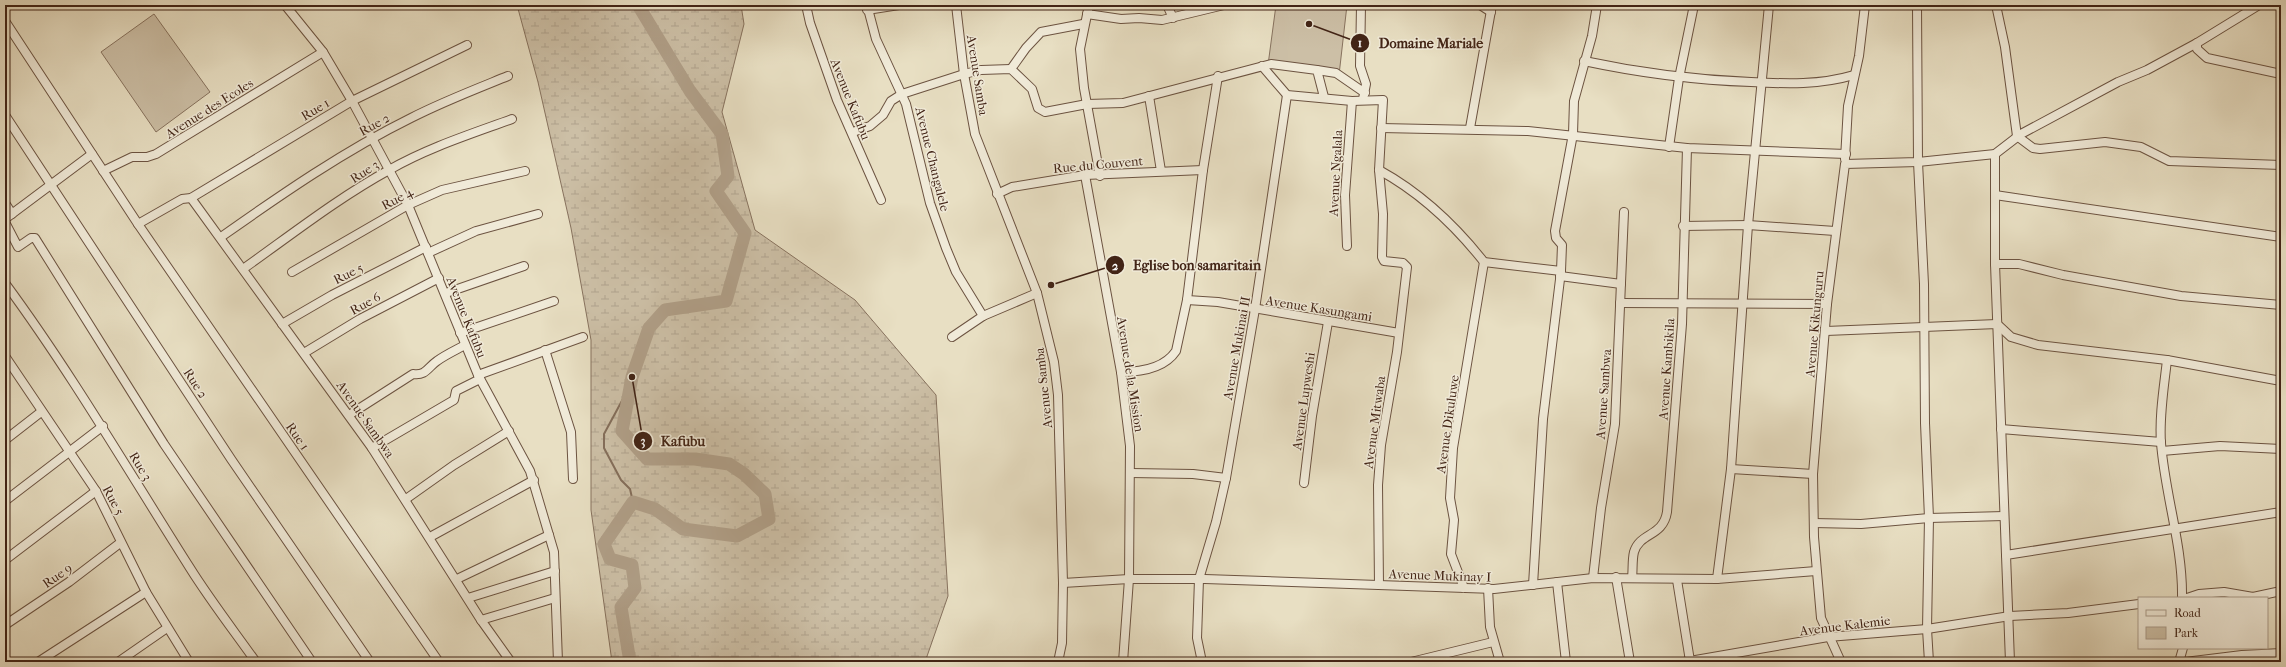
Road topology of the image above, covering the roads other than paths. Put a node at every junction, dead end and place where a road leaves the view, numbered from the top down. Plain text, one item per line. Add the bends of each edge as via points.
1 (285, 5) edge
2 (806, 5) edge
3 (899, 5) edge
4 (956, 5) edge
5 (1089, 5) edge
6 (1167, 5) edge
7 (1224, 5) edge
8 (1361, 5) edge
9 (1480, 5) edge
10 (1597, 5) edge
11 (1694, 5) edge
12 (1769, 5) edge
13 (1865, 5) edge
14 (1917, 5) edge
15 (1996, 5) edge
16 (2260, 5) edge
17 (867, 8) edge
18 (1491, 8) edge
19 (1087, 14) junction
20 (1173, 18) junction
21 (5, 21) edge
22 (1083, 24) junction
23 (2197, 43) junction
24 (467, 44) dead end
25 (323, 52) junction
26 (1584, 61) junction
27 (1262, 66) junction
28 (1011, 69) junction
29 (1317, 70) junction
30 (964, 74) junction
31 (2281, 74) edge
32 (1854, 75) junction
33 (508, 76) dead end
34 (1218, 76) junction
35 (1679, 78) junction
36 (1761, 82) junction
37 (902, 94) junction
38 (1286, 95) junction
39 (1149, 96) junction
40 (1364, 96) junction
41 (1324, 98) junction
42 (1352, 100) junction
43 (352, 101) junction
44 (1087, 104) junction
45 (5, 115) edge
46 (512, 119) dead end
47 (1381, 128) junction
48 (1470, 128) junction
49 (853, 132) junction
50 (1573, 134) junction
51 (2017, 136) junction
52 (372, 138) junction
53 (1669, 147) junction
54 (1687, 148) junction
55 (1755, 149) junction
56 (92, 154) junction
57 (1846, 154) junction
58 (1995, 154) junction
59 (1918, 162) junction
60 (1845, 164) junction
61 (2281, 165) edge
62 (389, 170) junction
63 (525, 170) dead end
64 (1203, 170) junction
65 (1379, 170) junction
66 (1161, 171) junction
67 (103, 172) junction
68 (1085, 175) junction
69 (1100, 176) junction
70 (50, 184) junction
71 (997, 194) junction
72 (1995, 195) junction
73 (191, 198) junction
74 (881, 200) dead end
75 (5, 203) edge
76 (408, 204) junction
77 (1624, 212) dead end
78 (538, 214) dead end
79 (8, 216) edge
80 (5, 222) edge
81 (138, 224) junction
82 (1748, 225) junction
83 (1683, 226) junction
84 (1835, 231) junction
85 (221, 237) junction
86 (2281, 237) edge
87 (1347, 246) dead end
88 (427, 250) junction
89 (1484, 262) junction
90 (1995, 264) junction
91 (524, 266) dead end
92 (243, 269) junction
93 (292, 272) dead end
94 (1560, 273) junction
95 (439, 278) junction
96 (5, 283) edge
97 (1621, 284) junction
98 (446, 293) junction
99 (1036, 293) junction
100 (554, 300) dead end
101 (1187, 300) junction
102 (1620, 303) junction
103 (1682, 303) junction
104 (1744, 303) junction
105 (1827, 304) junction
106 (2281, 305) edge
107 (1255, 309) junction
108 (983, 316) junction
109 (1328, 322) junction
110 (282, 324) junction
111 (1997, 324) junction
112 (1924, 327) junction
113 (1826, 330) junction
114 (460, 333) junction
115 (1399, 333) junction
116 (952, 337) dead end
117 (582, 338) dead end
118 (465, 345) junction
119 (545, 350) junction
120 (304, 353) junction
121 (5, 356) edge
122 (2167, 360) junction
123 (1121, 372) junction
124 (479, 377) junction
125 (2281, 381) edge
126 (41, 412) junction
127 (349, 414) junction
128 (103, 426) junction
129 (2001, 429) junction
130 (509, 432) junction
131 (5, 440) edge
132 (2161, 442) junction
133 (372, 448) junction
134 (2281, 449) edge
135 (2162, 451) junction
136 (69, 453) junction
137 (1731, 469) junction
138 (1131, 473) junction
139 (1813, 474) junction
140 (1226, 478) junction
141 (573, 479) dead end
142 (534, 480) junction
143 (1304, 484) dead end
144 (96, 491) junction
145 (406, 499) junction
146 (5, 501) edge
147 (2281, 512) edge
148 (2004, 516) junction
149 (1929, 518) junction
150 (1814, 523) junction
151 (2175, 529) junction
152 (549, 535) junction
153 (430, 538) junction
154 (120, 543) junction
155 (2006, 555) junction
156 (5, 560) edge
157 (555, 571) junction
158 (1816, 571) junction
159 (1616, 577) junction
160 (1594, 578) junction
161 (1632, 578) junction
162 (457, 579) junction
163 (1129, 579) junction
164 (1199, 579) junction
165 (1717, 579) junction
166 (1677, 580) junction
167 (1556, 582) junction
168 (1063, 583) junction
169 (1379, 585) junction
170 (1533, 585) junction
171 (1464, 588) junction
172 (1488, 588) junction
173 (2281, 591) edge
174 (146, 592) junction
175 (2182, 597) edge
176 (2191, 597) edge
177 (468, 598) junction
178 (555, 598) junction
179 (2268, 599) edge
180 (2138, 604) edge
181 (2010, 616) junction
182 (481, 620) junction
183 (5, 625) edge
184 (167, 628) junction
185 (1927, 629) junction
186 (1828, 637) junction
187 (1493, 642) junction
188 (2182, 649) edge
189 (2281, 653) edge
190 (1687, 661) edge
191 (38, 662) edge
192 (118, 662) edge
193 (189, 662) edge
194 (256, 662) edge
195 (312, 662) edge
196 (370, 662) edge
197 (439, 662) edge
198 (511, 662) edge
199 (558, 662) edge
200 (1058, 662) edge
201 (1123, 662) edge
202 (1202, 662) edge
203 (1411, 662) edge
204 (1500, 662) edge
205 (1566, 662) edge
206 (1630, 662) edge
207 (1841, 662) edge
208 (1929, 662) edge
209 (2010, 662) edge
210 (2179, 662) edge
211 (2185, 662) edge

1 - 25 street, Avenue Kafubu
2 - 49 street, Avenue Kafubu via 820,55 837,100
3 - 17 street
4 - 30 street, Avenue Samba
5 - 19 street
6 - 20 street
7 - 20 street
8 - 40 street via 1360,66 1366,84
9 - 18 street
10 - 26 street via 1592,36
11 - 35 street
12 - 36 street
13 - 32 street, Avenue Kikunguru
14 - 59 street
15 - 51 street via 2005,47
16 - 23 street
17 - 37 street, Avenue Changalele via 876,39
18 - 48 street
19 - 20 street via 1121,19
19 - 22 street
21 - 56 street, Rue 1
22 - 28 street via 1041,32
22 - 44 street via 1080,49
23 - 31 street via 2197,49 2207,58
23 - 51 street
24 - 43 street, Rue 1
25 - 43 street, Avenue Kafubu
25 - 67 street, Avenue des Ecoles via 156,154 132,157
26 - 35 street
26 - 50 street via 1574,101
27 - 29 street via 1271,64
27 - 34 street
27 - 38 street
28 - 30 street via 981,70
28 - 44 street via 1032,89 1038,108 1045,112
29 - 40 street via 1336,73
29 - 41 street
30 - 37 street
30 - 71 street, Avenue Samba via 975,134
32 - 36 street via 1819,83
32 - 57 street, Avenue Kikunguru via 1848,106
33 - 52 street, Rue 2 via 433,107
34 - 39 street
34 - 64 street
35 - 36 street
35 - 53 street
36 - 55 street
37 - 49 street via 891,101 883,115 870,126
37 - 108 street, Avenue Changalele via 930,203 944,243 956,272
38 - 41 street
38 - 107 street, Avenue Mukinai II
39 - 44 street via 1123,103
39 - 66 street
40 - 42 street
40 - 47 street via 1383,100
41 - 42 street
42 - 87 street, Avenue Ngalala via 1345,195
43 - 52 street, Avenue Kafubu
43 - 73 street, Rue 1
44 - 69 street
45 - 70 street, Rue 2
46 - 62 street, Rue 3 via 434,149
47 - 48 street
47 - 65 street
48 - 50 street
49 - 74 street, Avenue Kafubu
50 - 53 street
50 - 94 street via 1555,231 1556,238 1562,245
51 - 58 street
51 - 61 street via 2040,150 2105,142 2141,147 2169,161
52 - 62 street, Avenue Kafubu
52 - 85 street, Rue 2
53 - 54 street
54 - 55 street
54 - 83 street, Avenue Kambikila
55 - 57 street
55 - 82 street
56 - 67 street, Rue 1
56 - 70 street
57 - 60 street, Avenue Kikunguru
58 - 59 street
58 - 72 street
59 - 60 street
59 - 112 street
60 - 84 street, Avenue Kikunguru
62 - 76 street, Avenue Kafubu
62 - 92 street, Rue 3 via 324,211
63 - 76 street, Rue 4 via 442,190
64 - 66 street, Rue du Couvent
64 - 101 street
65 - 89 street via 1438,210
65 - 115 street, Avenue Mitwaba via 1383,214 1382,258 1387,262 1406,265
66 - 69 street, Rue du Couvent
67 - 81 street, Rue 1
68 - 69 street, Rue du Couvent
68 - 71 street, Rue du Couvent via 1012,187
68 - 123 street, Avenue de la Mission
70 - 79 street
70 - 196 street, Rue 2 via 236,466
71 - 99 street, Avenue Samba
72 - 86 street
72 - 90 street
73 - 81 street, Rue 1 via 182,199
73 - 85 street, Avenue Sambwa
75 - 79 street
76 - 88 street, Avenue Kafubu
76 - 93 street, Rue 4
77 - 97 street, Avenue Sambwa
78 - 88 street, Rue 5 via 476,232
80 - 195 street via 18,247 35,238 164,444
81 - 197 street, Rue 1
82 - 83 street
82 - 84 street
82 - 104 street
83 - 103 street, Avenue Kambikila
84 - 105 street, Avenue Kikunguru
85 - 92 street, Avenue Sambwa
88 - 95 street, Avenue Kafubu
88 - 110 street, Rue 5 via 332,295
89 - 94 street
89 - 171 street, Avenue Dikuluwe via 1453,448 1450,498 1454,520 1452,554
90 - 106 street via 2020,264 2063,275 2180,296
90 - 111 street
91 - 98 street
92 - 110 street, Avenue Sambwa
94 - 97 street
94 - 170 street via 1543,419
95 - 98 street, Avenue Kafubu
95 - 120 street, Rue 6 via 360,319
96 - 128 street, Rue 3 via 38,327
97 - 102 street, Avenue Sambwa
98 - 114 street, Avenue Kafubu
99 - 108 street
99 - 168 street, Avenue Samba via 1050,339 1058,395
100 - 114 street
101 - 107 street, Avenue Kasungami
101 - 123 street via 1176,351 1171,358 1142,372
102 - 103 street
102 - 160 street, Avenue Sambwa via 1615,424 1601,508
103 - 104 street
103 - 161 street, Avenue Kambikila via 1668,512 1661,528 1641,541 1634,552
104 - 105 street
104 - 137 street
105 - 113 street, Avenue Kikunguru
107 - 109 street, Avenue Kasungami
107 - 140 street, Avenue Mukinai II
108 - 116 street
109 - 115 street, Avenue Kasungami
109 - 143 street, Avenue Lupweshi via 1312,416
110 - 120 street, Avenue Sambwa
111 - 112 street
111 - 122 street via 2012,337 2038,345
111 - 129 street
112 - 113 street
112 - 149 street
113 - 139 street, Avenue Kikunguru
114 - 118 street, Avenue Kafubu
115 - 169 street, Avenue Mitwaba via 1387,404 1378,485
117 - 119 street
118 - 124 street, Avenue Kafubu
118 - 127 street via 436,361 422,374 413,374
119 - 124 street
119 - 141 street via 571,432
120 - 127 street, Avenue Sambwa
121 - 126 street, Rue 5
122 - 125 street
122 - 132 street via 2162,398
123 - 138 street, Avenue de la Mission
124 - 130 street, Avenue Kafubu
124 - 133 street via 456,391 454,400
126 - 131 street
126 - 136 street, Rue 5
127 - 133 street, Avenue Sambwa
128 - 136 street
128 - 194 street, Rue 3 via 190,569
129 - 132 street
129 - 148 street
130 - 142 street, Avenue Kafubu
130 - 145 street via 454,465
132 - 135 street
133 - 145 street, Avenue Sambwa
134 - 135 street via 2220,446
135 - 151 street
136 - 144 street, Rue 5
136 - 146 street
137 - 139 street
137 - 165 street
138 - 140 street via 1194,474
138 - 163 street, Avenue de la Mission
139 - 150 street, Avenue Kikunguru
140 - 164 street, Avenue Mukinai II
142 - 152 street, Avenue Kafubu
142 - 153 street
144 - 154 street, Rue 5 via 109,514
144 - 156 street
145 - 153 street, Avenue Sambwa
147 - 151 street
148 - 149 street
148 - 155 street
149 - 150 street via 1861,524
149 - 185 street
150 - 158 street, Avenue Kikunguru
151 - 155 street
151 - 175 street
152 - 157 street, Avenue Kafubu via 554,552
152 - 162 street
153 - 162 street, Avenue Sambwa
154 - 174 street, Rue 5
154 - 183 street, Rue 9 via 69,582
155 - 181 street
157 - 177 street
157 - 178 street, Avenue Kafubu
158 - 165 street, Avenue Mukinay I
158 - 186 street, Avenue Kikunguru via 1821,618
159 - 160 street, Avenue Mukinay I
159 - 161 street, Avenue Mukinay I
159 - 206 street
160 - 167 street, Avenue Mukinay I
161 - 166 street, Avenue Mukinay I
162 - 177 street, Avenue Sambwa
163 - 164 street, Avenue Mukinay I
163 - 168 street, Avenue Mukinay I
163 - 201 street, Avenue de la Mission
164 - 169 street, Avenue Mukinay I
164 - 202 street via 1197,638
165 - 166 street, Avenue Mukinay I
166 - 190 street
167 - 170 street, Avenue Mukinay I
167 - 205 street
168 - 200 street, Avenue Samba via 1062,643
169 - 171 street, Avenue Mukinay I
170 - 172 street, Avenue Mukinay I
171 - 172 street, Avenue Mukinay I
172 - 187 street
173 - 176 street via 2253,596 2224,592
173 - 179 street
174 - 184 street, Rue 5
174 - 191 street
177 - 182 street, Avenue Sambwa
178 - 182 street
178 - 199 street, Avenue Kafubu
180 - 181 street, Avenue Kalemie via 2068,613
181 - 185 street, Avenue Kalemie
181 - 209 street
182 - 198 street, Avenue Sambwa
184 - 192 street
184 - 193 street, Rue 5
185 - 186 street, Avenue Kalemie
185 - 208 street
186 - 190 street, Avenue Kalemie
186 - 207 street, Avenue Kikunguru
187 - 203 street
187 - 204 street
188 - 210 street
189 - 211 street

